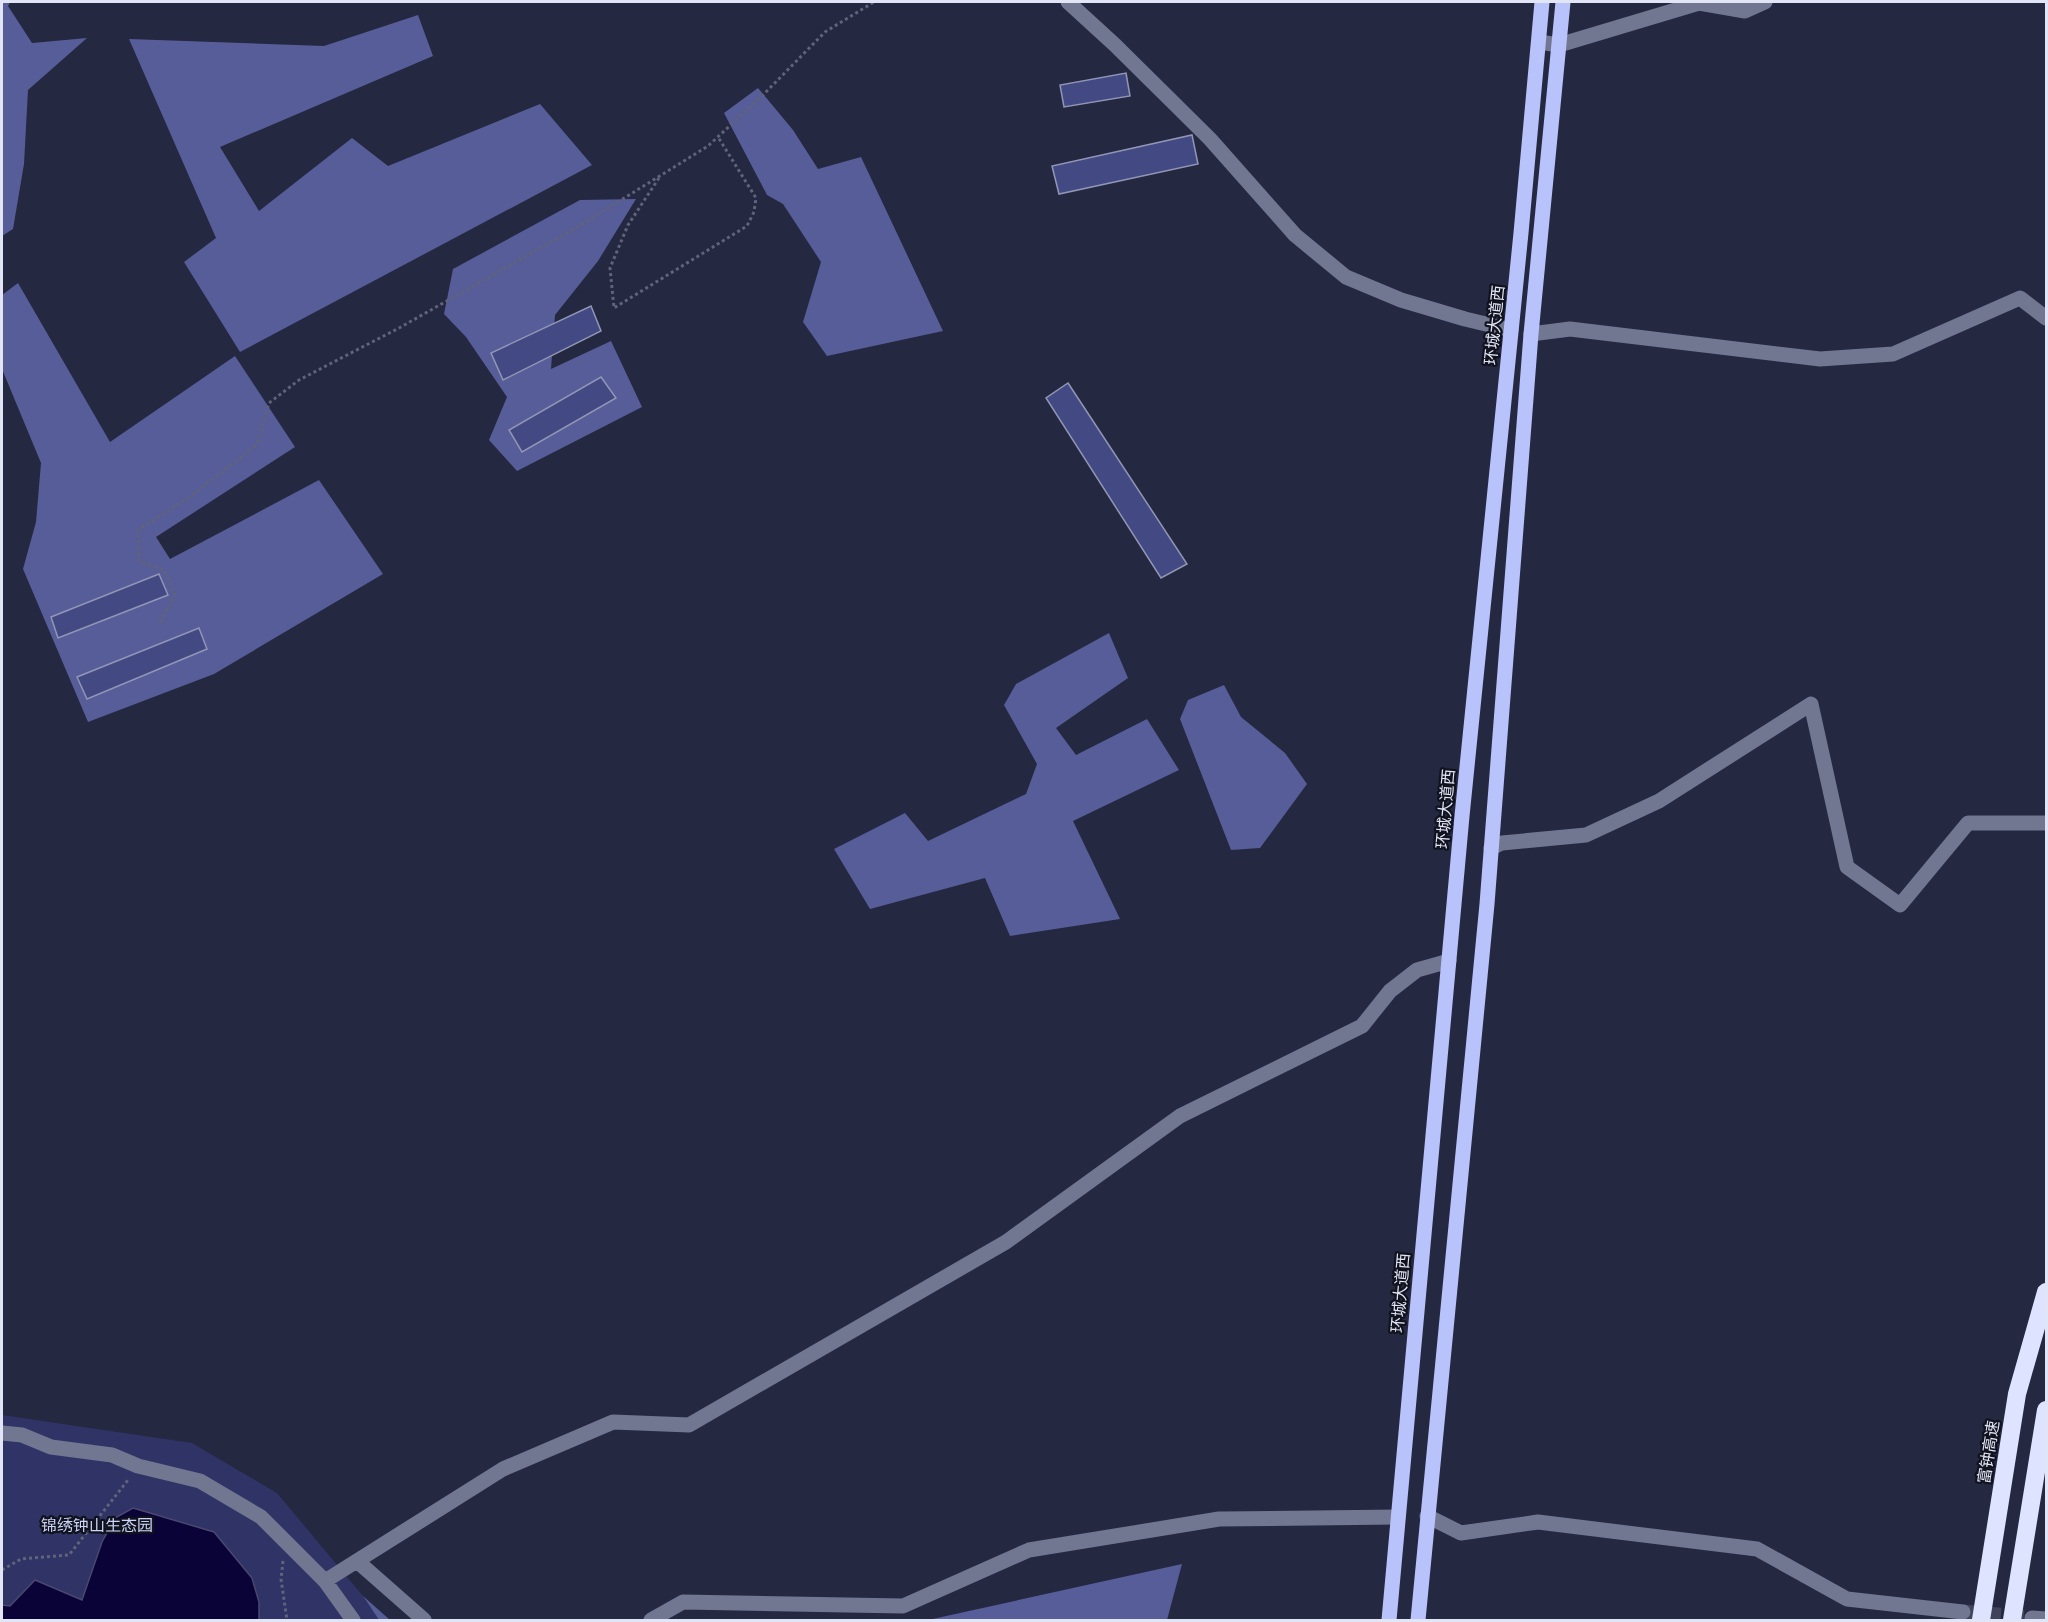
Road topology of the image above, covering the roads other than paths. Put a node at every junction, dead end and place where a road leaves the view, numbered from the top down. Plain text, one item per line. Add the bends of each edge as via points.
1 (1068, 2) edge
2 (1542, 2) edge
3 (1563, 2) edge
4 (1765, 2) edge
5 (1539, 42) junction
6 (1559, 45) junction
7 (2046, 318) edge
8 (1511, 330) junction
9 (1531, 334) junction
10 (2046, 823) edge
11 (1491, 848) junction
12 (1449, 961) junction
13 (2046, 1292) edge
14 (2046, 1410) edge
15 (2, 1433) edge
16 (1427, 1516) junction
17 (1398, 1517) junction
18 (357, 1561) junction
19 (325, 1581) junction
20 (1963, 1612) tunnel mouth
21 (353, 1620) edge
22 (424, 1620) edge
23 (651, 1620) edge
24 (1389, 1620) edge
25 (1418, 1620) edge
26 (1981, 1620) edge
27 (2013, 1620) edge

1 - 8 street via 1210,139 1295,235 1346,277 1401,300
2 - 5 main road, 环城大道西
3 - 6 main road
4 - 6 street via 1745,11 1699,3
5 - 6 street
5 - 8 main road, 环城大道西
6 - 9 main road
7 - 9 street via 2020,298 1893,354 1820,359 1570,329
8 - 12 main road, 环城大道西
9 - 11 main road
10 - 11 street via 1968,823 1900,905 1847,867 1810,704 1659,801 1586,834 1502,843
11 - 16 main road
12 - 17 main road, 环城大道西
12 - 18 street via 1417,970 1390,991 1362,1026 1180,1116 1006,1242 689,1425 613,1422 503,1470
13 - 26 highway, 富钟高速 via 2017,1394
14 - 27 highway
15 - 19 street via 22,1435 51,1448 112,1455 138,1466 200,1481 261,1517
16 - 20 street via 1461,1533 1538,1522 1757,1550 1847,1599
16 - 25 main road
17 - 23 street via 1220,1519 1029,1550 903,1606 683,1602
17 - 24 main road, 环城大道西
18 - 19 street
18 - 22 street
19 - 21 street

